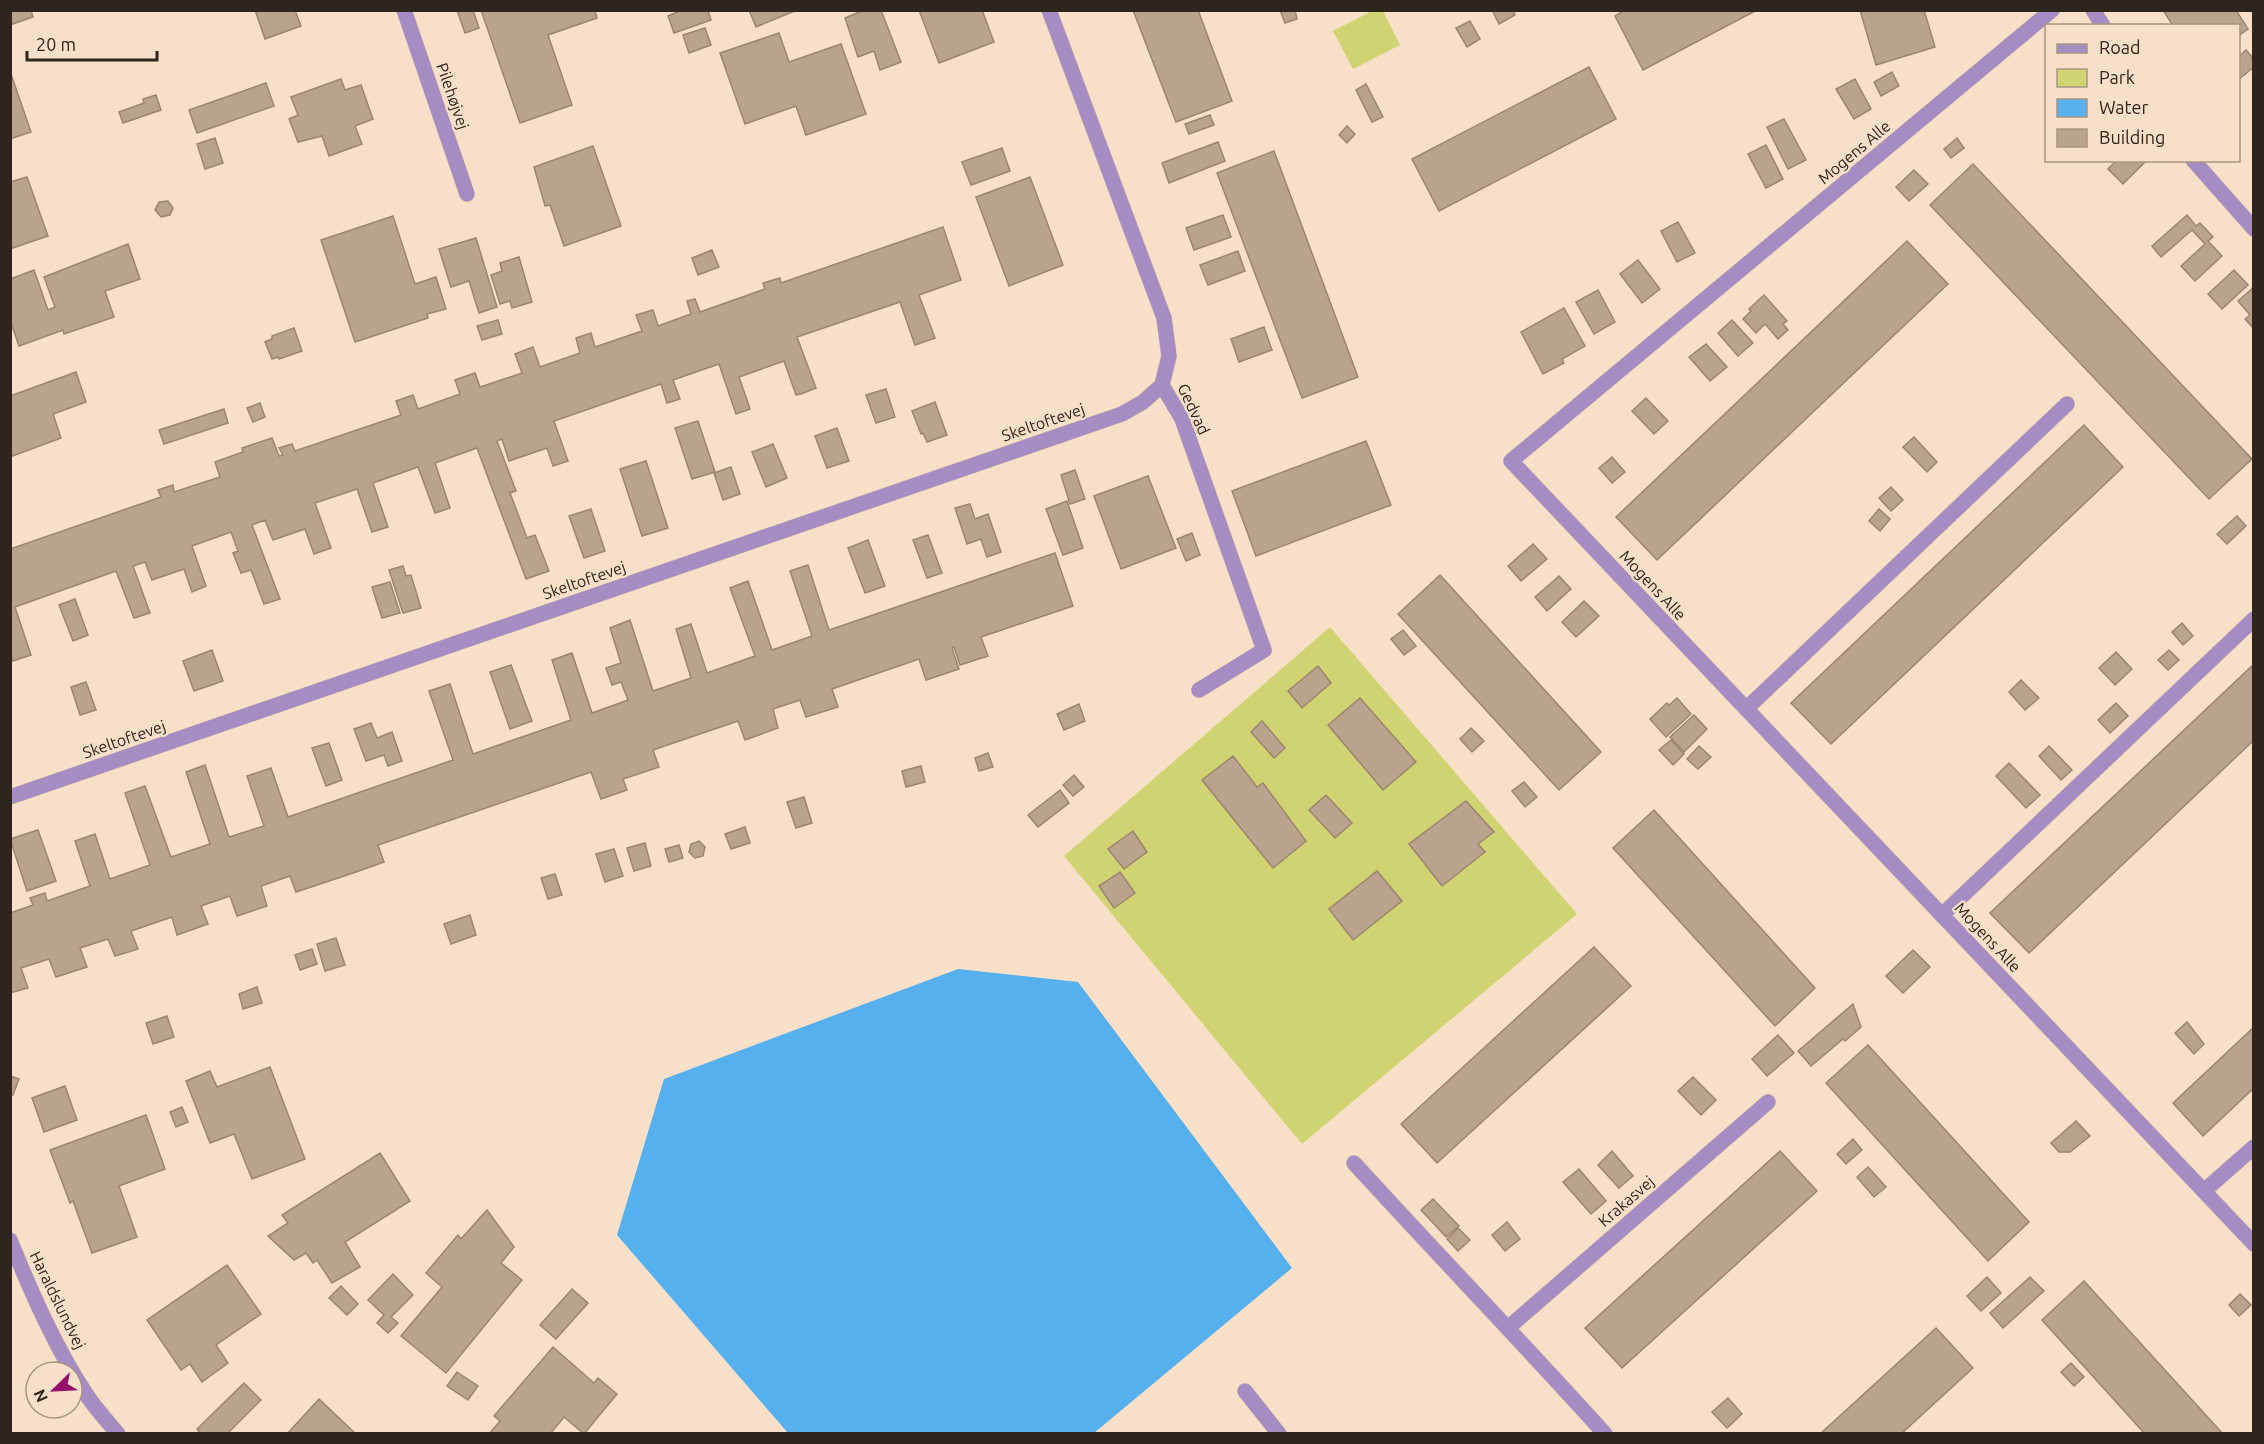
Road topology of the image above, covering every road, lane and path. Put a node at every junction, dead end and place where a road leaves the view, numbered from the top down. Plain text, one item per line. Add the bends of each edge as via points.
1 (404, 10) edge
2 (1049, 10) edge
3 (2052, 10) edge
4 (2093, 10) edge
5 (2102, 24) edge
6 (2195, 162) edge
7 (467, 194) dead end
8 (2253, 229) edge
9 (1162, 385) junction
10 (2067, 404) dead end
11 (2253, 619) edge
12 (1199, 690) dead end
13 (1746, 709) junction
14 (10, 797) edge
15 (1942, 915) junction
16 (1768, 1102) dead end
17 (2253, 1147) edge
18 (1354, 1163) dead end
19 (2204, 1191) junction
20 (10, 1240) edge
21 (2253, 1244) edge
22 (1509, 1328) junction
23 (1245, 1391) dead end
24 (118, 1434) edge
25 (1279, 1434) edge
26 (1605, 1434) edge

1 - 7 street, Pilehøjvej
2 - 9 street, Gedvad via 1164,318 1168,356
3 - 13 street, Mogens Alle via 1511,460
4 - 5 street
6 - 8 street
9 - 12 street, Gedvad via 1182,418 1264,650
9 - 14 street, Skeltoftevej via 1122,414
10 - 13 street
11 - 15 street
13 - 15 street, Mogens Alle
15 - 19 street, Mogens Alle
16 - 22 street, Krakasvej
17 - 19 street
18 - 22 street
19 - 21 street, Mogens Alle
20 - 24 street, Haraldslundvej via 62,1352 89,1398
22 - 26 street
23 - 25 street

